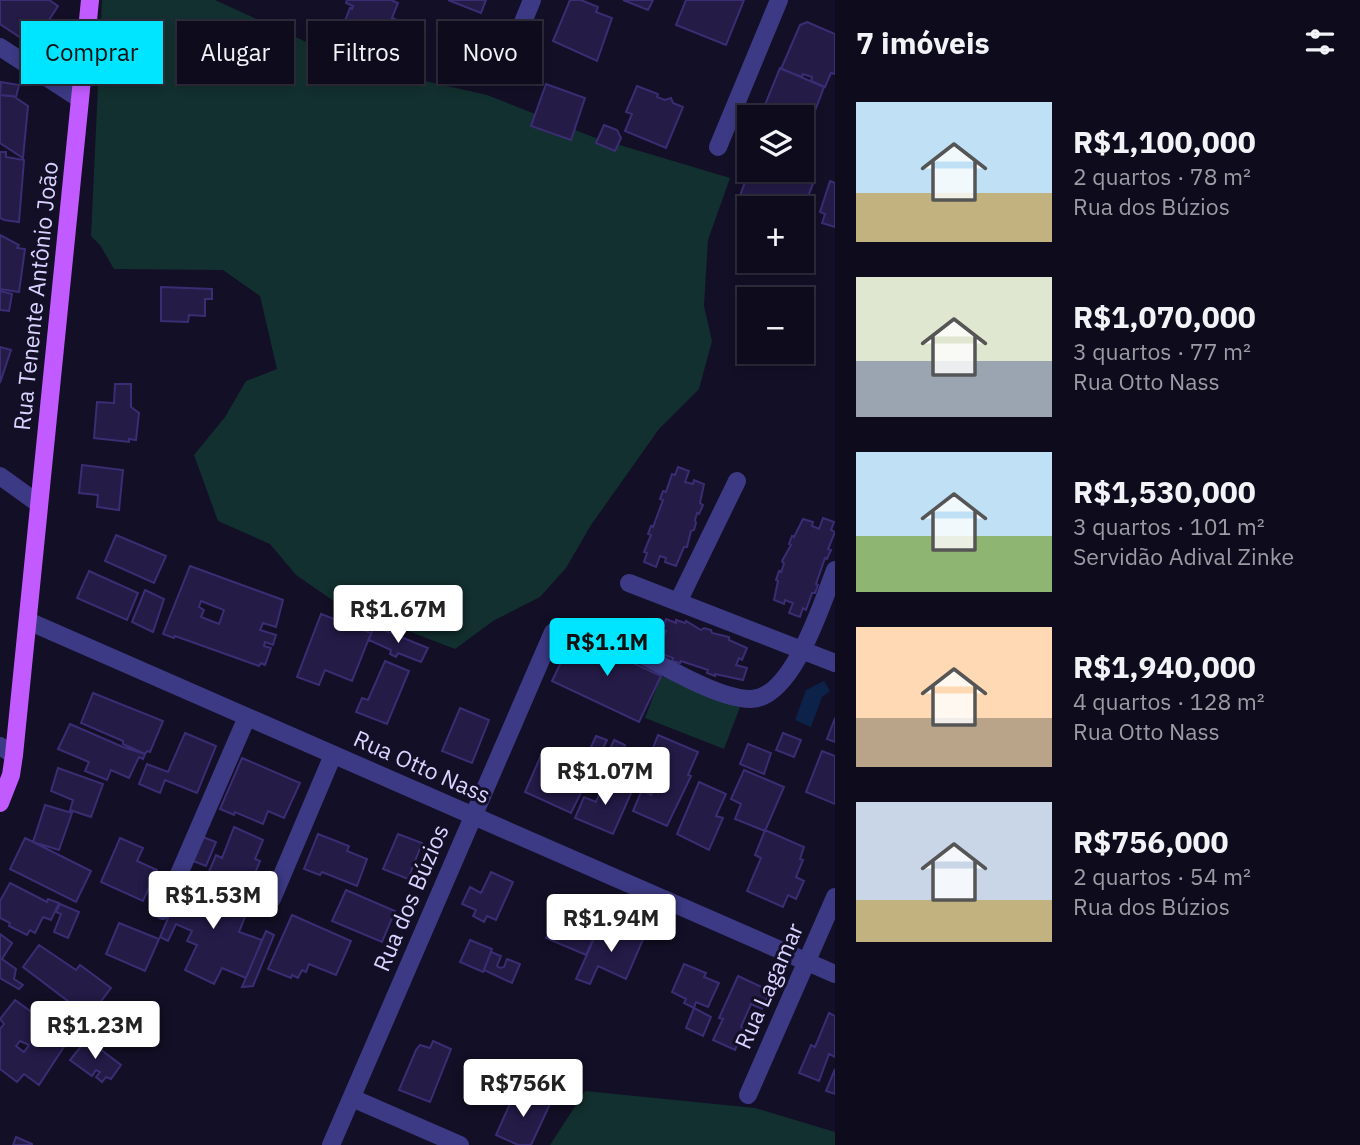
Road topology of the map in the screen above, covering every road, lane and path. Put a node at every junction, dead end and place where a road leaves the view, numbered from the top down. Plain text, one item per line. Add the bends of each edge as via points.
1 (90, 0) edge
2 (532, 0) edge
3 (779, 0) edge
4 (523, 21) edge
5 (0, 47) edge
6 (80, 99) junction
7 (718, 147) dead end
8 (0, 476) edge
9 (737, 481) dead end
10 (39, 503) junction
11 (835, 570) edge
12 (629, 583) dead end
13 (678, 603) junction
14 (28, 621) junction
15 (554, 632) dead end
16 (803, 651) junction
17 (638, 653) dead end
18 (835, 663) edge
19 (247, 717) junction
20 (7, 751) edge
21 (333, 755) junction
22 (0, 803) edge
23 (474, 816) junction
24 (835, 897) edge
25 (272, 899) dead end
26 (163, 911) dead end
27 (807, 961) junction
28 (835, 974) edge
29 (747, 1095) dead end
30 (352, 1098) junction
31 (331, 1145) edge
32 (460, 1145) edge

1 - 6 main road, Rua Tenente Antônio João
2 - 4 street
3 - 7 street
5 - 6 street
6 - 10 main road, Rua Tenente Antônio João
8 - 10 street
9 - 13 street
10 - 14 main road, Rua Tenente Antônio João
11 - 16 street
12 - 13 street
13 - 16 street
14 - 19 street, Rua Otto Nass
14 - 20 main road, Rua Tenente Antônio João
15 - 23 street, Rua dos Búzios
16 - 17 street via 768,694 752,699 725,694
16 - 18 street
19 - 21 street, Rua Otto Nass
19 - 26 street
20 - 22 main road, Rua Tenente Antônio João via 11,775
21 - 23 street, Rua Otto Nass
21 - 25 street
23 - 27 street, Rua Otto Nass
23 - 30 street, Rua dos Búzios
24 - 27 street, Rua Lagamar
27 - 28 street, Rua Otto Nass
27 - 29 street, Rua Lagamar
30 - 31 street, Rua dos Búzios
30 - 32 street

